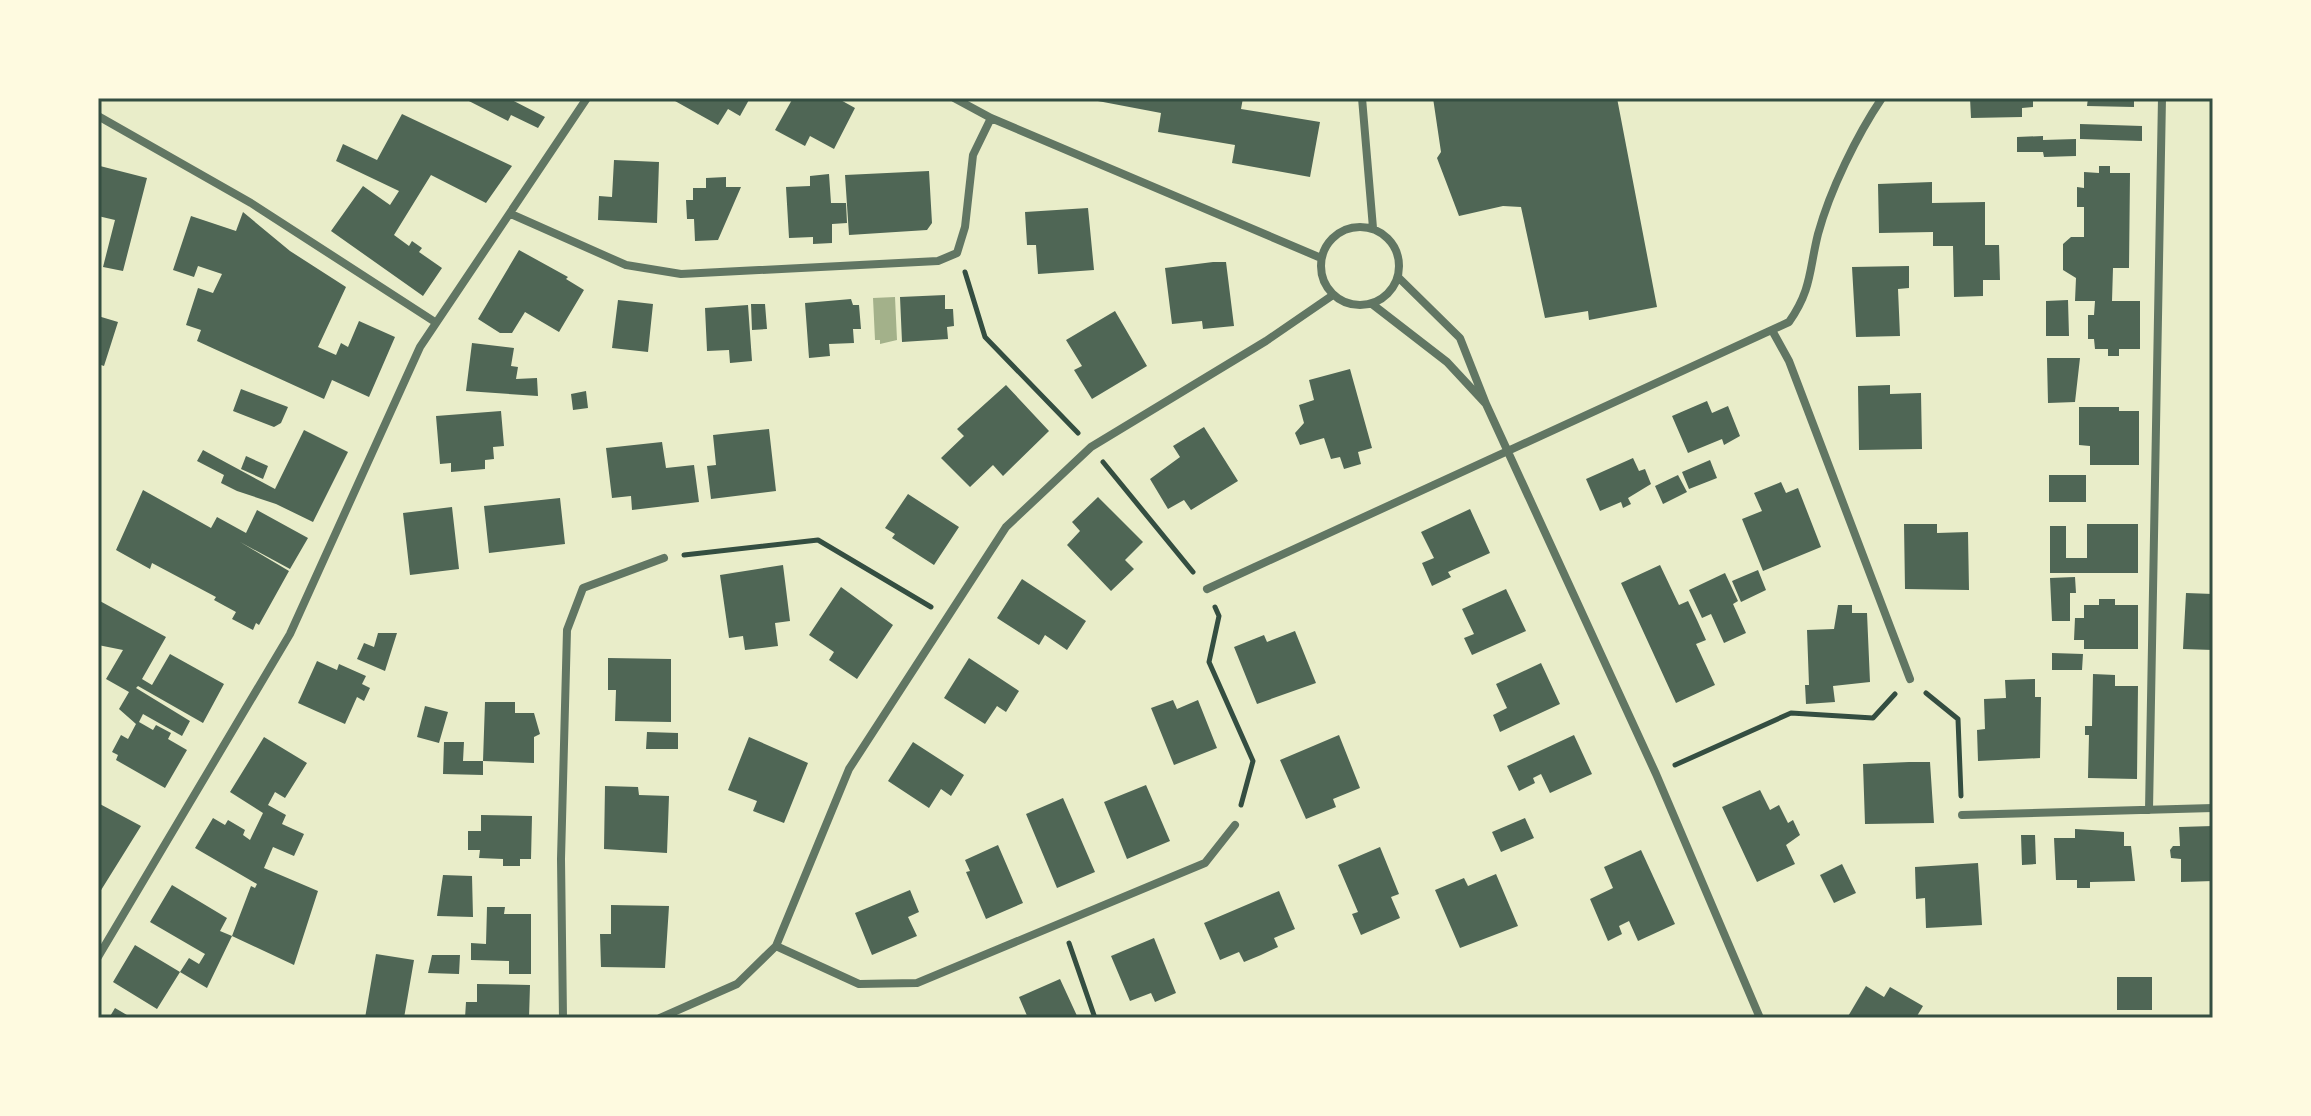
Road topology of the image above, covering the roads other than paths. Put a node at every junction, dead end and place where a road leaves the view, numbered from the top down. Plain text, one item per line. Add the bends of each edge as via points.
1 (587, 98) edge
2 (954, 98) edge
3 (1362, 98) edge
4 (1882, 98) edge
5 (2162, 98) edge
6 (98, 116) edge
7 (991, 118) junction
8 (511, 214) junction
9 (1373, 228) junction
10 (1321, 258) junction
11 (1398, 277) junction
12 (1333, 295) junction
13 (1372, 304) junction
14 (435, 322) junction
15 (1773, 332) junction
16 (1486, 404) junction
17 (1510, 450) junction
18 (664, 558) road end
19 (1207, 589) road end
20 (1910, 679) road end
21 (2213, 808) edge
22 (2149, 810) junction
23 (1962, 815) road end
24 (1235, 825) road end
25 (776, 946) junction
26 (98, 957) edge
27 (563, 1018) edge
28 (660, 1018) edge
29 (1760, 1018) edge

1 - 8 street
2 - 7 street
3 - 9 street
4 - 15 street via 1862,128 1819,232 1806,297 1789,322
5 - 22 street
6 - 14 street via 251,203
7 - 8 street via 973,155 957,253 938,261 681,274 626,265
7 - 10 street
8 - 14 street
9 - 10 street via 1349,227 1330,239
9 - 11 street via 1390,239 1400,261
10 - 12 street via 1323,282
11 - 13 street via 1388,294
11 - 16 street via 1460,338
12 - 13 street via 1355,305
12 - 25 street via 1091,447 1006,527 849,769
13 - 16 street via 1447,362
14 - 26 street via 290,634
15 - 17 street
15 - 20 street via 1789,361
16 - 17 street
17 - 19 street
17 - 29 street
18 - 27 street via 583,588 567,630
21 - 22 street
22 - 23 street
24 - 25 street via 1205,863 917,983 859,984
25 - 28 street via 737,984

